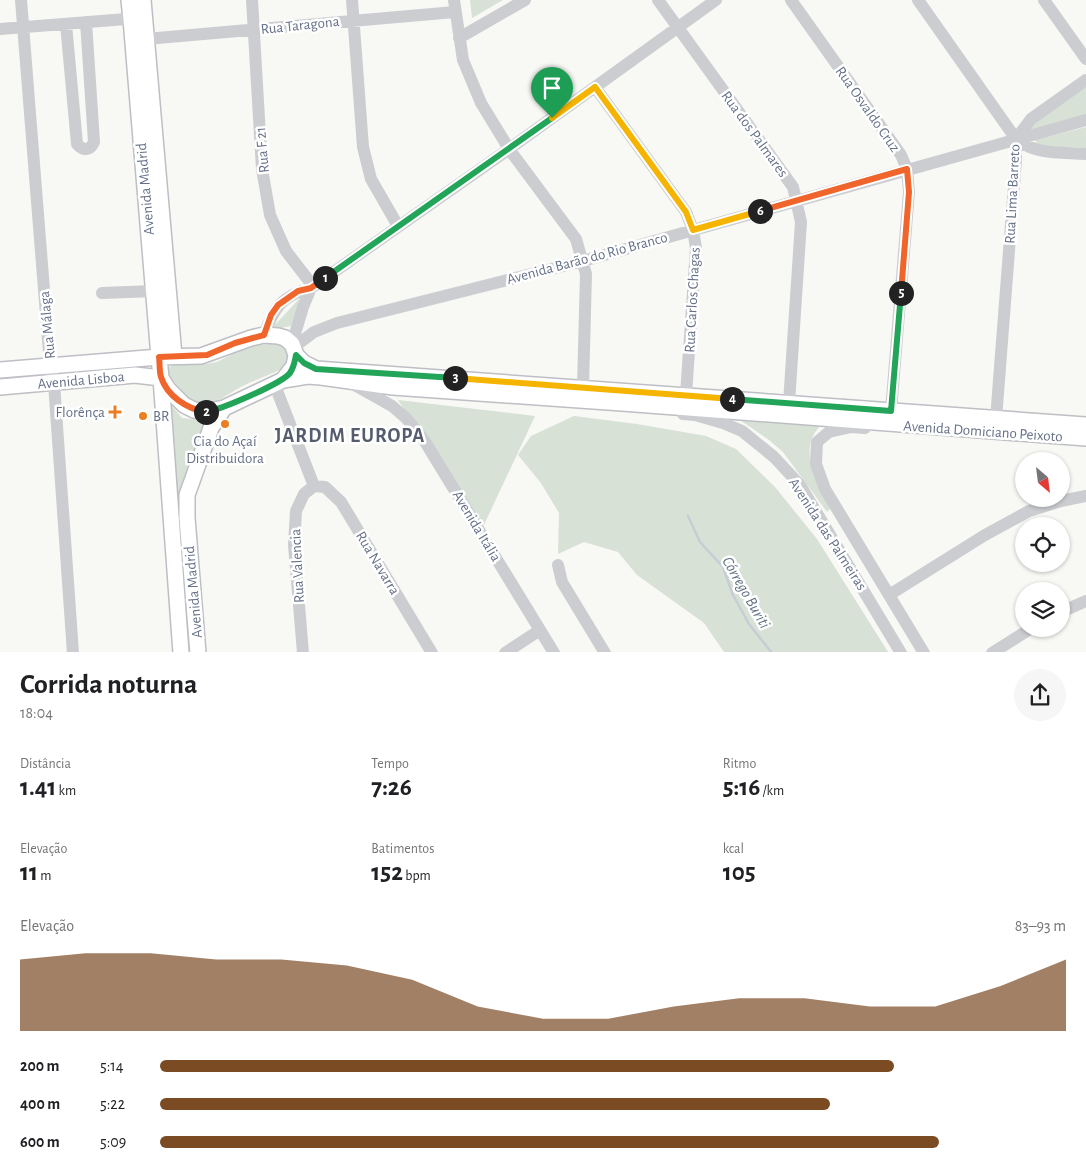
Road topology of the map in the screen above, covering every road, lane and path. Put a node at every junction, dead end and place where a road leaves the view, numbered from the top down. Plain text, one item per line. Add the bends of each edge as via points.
1 (21, 0) edge
2 (129, 0) edge
3 (143, 0) edge
4 (252, 0) edge
5 (352, 0) edge
6 (525, 0) edge
7 (658, 0) edge
8 (716, 0) edge
9 (791, 0) edge
10 (918, 0) edge
11 (1044, 0) edge
12 (454, 6) edge
13 (137, 18) junction
14 (353, 20) junction
15 (86, 22) junction
16 (66, 24) junction
17 (23, 27) junction
18 (677, 27) junction
19 (0, 29) edge
20 (253, 30) junction
21 (459, 38) junction
22 (146, 39) junction
23 (1086, 59) edge
24 (1086, 80) edge
25 (595, 87) junction
26 (1086, 120) edge
27 (1016, 139) junction
28 (510, 149) junction
29 (1086, 154) edge
30 (907, 169) junction
31 (797, 200) junction
32 (398, 226) junction
33 (693, 230) junction
34 (583, 261) junction
35 (312, 287) junction
36 (154, 291) junction
37 (102, 293) dead end
38 (264, 335) junction
39 (294, 348) junction
40 (167, 356) junction
41 (50, 365) junction
42 (0, 370) edge
43 (161, 378) junction
44 (278, 382) junction
45 (350, 382) junction
46 (54, 383) junction
47 (0, 387) edge
48 (393, 387) junction
49 (583, 387) junction
50 (686, 395) junction
51 (622, 403) junction
52 (789, 403) junction
53 (392, 406) junction
54 (224, 408) junction
55 (891, 411) junction
56 (996, 418) junction
57 (900, 425) junction
58 (1086, 425) edge
59 (1086, 438) edge
60 (314, 486) junction
61 (1086, 496) edge
62 (837, 509) junction
63 (821, 519) junction
64 (848, 527) junction
65 (832, 537) junction
66 (869, 562) junction
67 (558, 565) dead end
68 (853, 572) junction
69 (889, 595) junction
70 (1086, 602) edge
71 (1070, 608) edge
72 (540, 630) junction
73 (1017, 637) edge
74 (73, 652) edge
75 (181, 652) edge
76 (198, 652) edge
77 (303, 652) edge
78 (432, 652) edge
79 (505, 652) edge
80 (554, 652) edge
81 (605, 652) edge
82 (901, 652) edge
83 (924, 652) edge
84 (992, 652) edge

1 - 17 street, Rua Málaga
2 - 13 main road, Avenida Madrid
3 - 13 main road, Avenida Madrid
4 - 20 street, Rua F 21
5 - 14 street
6 - 21 street
7 - 18 street, Rua dos Palmares
8 - 18 street
9 - 30 street, Rua Osvaldo Cruz via 901,155
10 - 27 street, Rua Lima Barreto
11 - 23 street
12 - 14 street, Rua Taragona
12 - 21 street
13 - 15 street
13 - 22 main road, Avenida Madrid
13 - 36 main road, Avenida Madrid
14 - 20 street, Rua Taragona
14 - 32 street via 363,147 370,178
15 - 16 street
15 - 16 street via 94,142 86,150 77,144
16 - 17 street
17 - 19 street
17 - 41 street, Rua Málaga
18 - 25 street
18 - 31 street, Rua dos Palmares via 793,186
20 - 22 street, Rua Taragona
20 - 35 street, Rua F 21 via 262,170 270,215 286,251
21 - 28 street via 463,60 481,103
22 - 40 main road, Avenida Madrid
24 - 27 street via 1031,119
25 - 28 street
25 - 33 street, Rua Carlos Chagas via 686,212
26 - 27 street, Avenida Barão do Rio Branco
27 - 29 street via 1036,150
27 - 30 street, Avenida Barão do Rio Branco
27 - 56 street, Rua Lima Barreto
28 - 32 street
28 - 34 street via 576,239
30 - 31 street, Avenida Barão do Rio Branco
30 - 55 street, Rua Osvaldo Cruz via 909,192
31 - 33 street, Avenida Barão do Rio Branco
31 - 52 street, Rua dos Palmares via 801,222
32 - 35 street
33 - 34 street, Avenida Barão do Rio Branco
33 - 50 street, Rua Carlos Chagas via 696,248
34 - 39 street, Avenida Barão do Rio Branco via 337,323 314,332
34 - 49 street via 586,274
35 - 38 street via 298,291 278,305
35 - 39 street via 303,307
36 - 37 street
36 - 40 main road, Avenida Madrid
38 - 39 main road, Avenida Domiciano Peixoto via 284,338
38 - 40 main road, Avenida Lisboa via 207,355
39 - 44 main road via 294,366
39 - 49 main road, Avenida Domiciano Peixoto via 304,363 316,369
40 - 41 main road, Avenida Lisboa
40 - 43 main road, Avenida Madrid
41 - 42 main road, Avenida Lisboa
41 - 46 street, Rua Málaga
43 - 46 main road, Avenida Lisboa via 135,375
43 - 54 main road via 174,397 194,410 206,412
43 - 75 main road, Avenida Madrid
44 - 45 main road, Avenida Domiciano Peixoto via 308,376
44 - 54 main road, Avenida Domiciano Peixoto
44 - 60 street
45 - 48 main road, Avenida Domiciano Peixoto
45 - 53 street, Avenida Itália
46 - 47 main road, Avenida Lisboa
46 - 74 street, Rua Málaga
48 - 51 main road, Avenida Domiciano Peixoto
48 - 53 street via 389,396
49 - 50 main road, Avenida Domiciano Peixoto
50 - 52 main road, Avenida Domiciano Peixoto
51 - 57 main road, Avenida Domiciano Peixoto
51 - 63 street, Avenida das Palmeiras via 636,409 695,415 742,430 800,485
52 - 55 main road, Avenida Domiciano Peixoto
53 - 72 street, Avenida Itália via 424,440
54 - 76 main road, Avenida Madrid via 210,428 186,495
55 - 56 main road, Avenida Domiciano Peixoto
56 - 58 main road, Avenida Domiciano Peixoto
57 - 59 main road, Avenida Domiciano Peixoto
57 - 62 street, Avenida das Palmeiras via 885,429 851,427 829,432 817,442 816,464
60 - 77 street, Rua Valencia via 304,494 296,511 294,545
60 - 78 street, Rua Navarra via 325,487 341,502
61 - 69 street via 1029,510
62 - 63 street
62 - 64 street, Avenida das Palmeiras
63 - 65 street, Avenida das Palmeiras
64 - 65 street
64 - 66 street, Avenida das Palmeiras
65 - 68 street, Avenida das Palmeiras
66 - 68 street
66 - 69 street, Avenida das Palmeiras
67 - 81 street via 562,582
68 - 82 street, Avenida das Palmeiras
69 - 83 street, Avenida das Palmeiras
70 - 71 street
72 - 79 street
72 - 80 street, Avenida Itália
73 - 84 street

